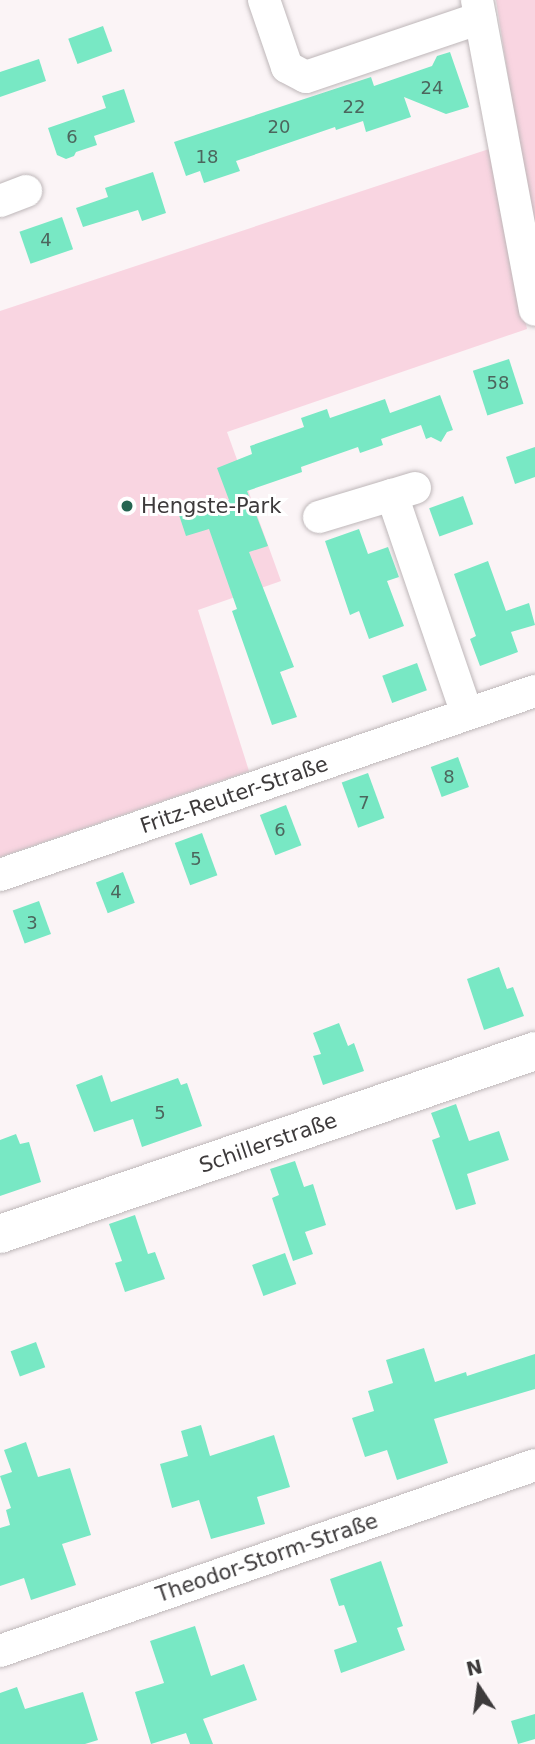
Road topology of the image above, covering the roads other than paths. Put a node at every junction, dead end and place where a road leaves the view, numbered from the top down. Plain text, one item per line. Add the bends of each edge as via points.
1 (264, 0) edge
2 (478, 9) edge
3 (535, 310) edge
4 (318, 517) dead end
5 (535, 691) edge
6 (467, 714) junction
7 (0, 875) edge
8 (535, 1052) edge
9 (0, 1234) edge
10 (535, 1465) edge
11 (0, 1651) edge

1 - 2 street via 287,67 306,77
2 - 3 street
4 - 6 street via 404,491
5 - 6 street, Fritz-Reuter-Straße
6 - 7 street, Fritz-Reuter-Straße
8 - 9 street, Schillerstraße
10 - 11 street, Theodor-Storm-Straße

